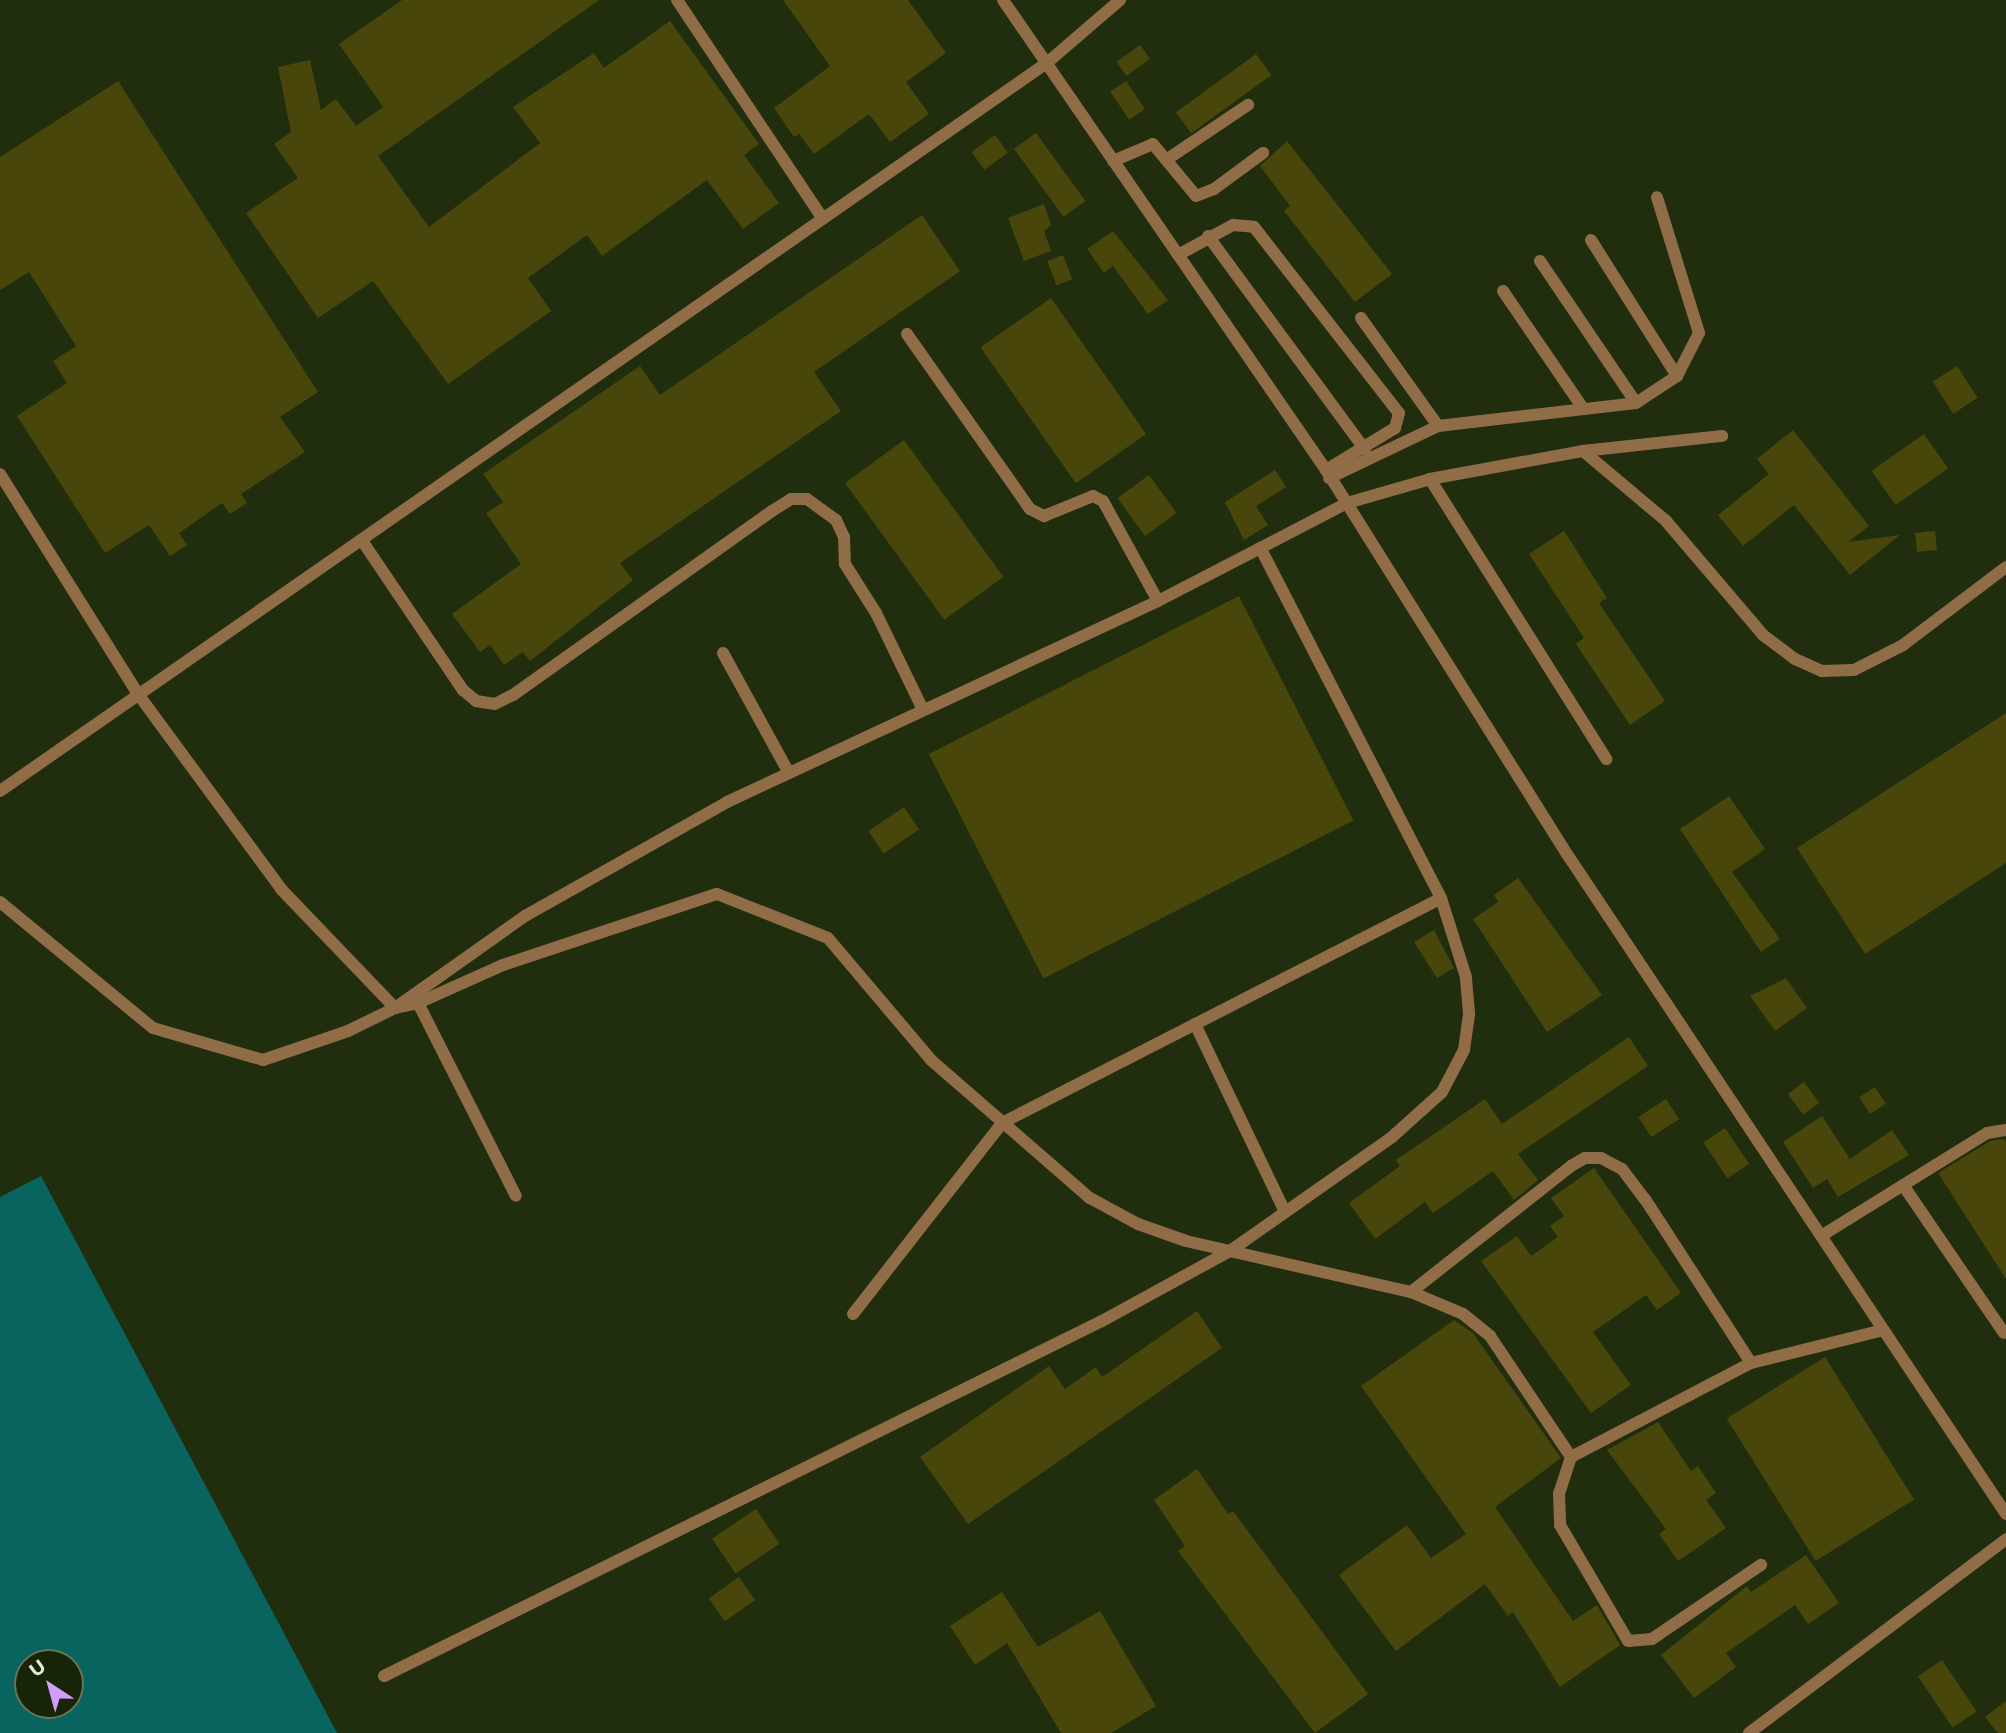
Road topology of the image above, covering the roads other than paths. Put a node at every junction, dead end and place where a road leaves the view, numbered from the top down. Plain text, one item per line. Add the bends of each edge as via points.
1 (677, 0) edge
2 (1003, 0) edge
3 (1120, 0) edge
4 (1048, 62) junction
5 (1248, 105) dead end
6 (1264, 153) dead end
7 (1166, 160) junction
8 (1114, 161) junction
9 (1657, 197) dead end
10 (822, 219) junction
11 (1208, 236) junction
12 (1591, 240) dead end
13 (1178, 255) junction
14 (1540, 261) dead end
15 (1503, 291) dead end
16 (1361, 318) dead end
17 (907, 334) dead end
18 (1677, 376) junction
19 (1636, 403) junction
20 (1582, 407) junction
21 (1438, 426) junction
22 (1721, 436) dead end
23 (1365, 450) junction
24 (1583, 451) junction
25 (0, 474) edge
26 (1327, 474) junction
27 (1430, 479) junction
28 (1347, 503) junction
29 (363, 542) junction
30 (1260, 548) junction
31 (2006, 566) edge
32 (1158, 601) junction
33 (723, 653) dead end
34 (138, 694) junction
35 (923, 710) junction
36 (1606, 759) dead end
37 (789, 773) junction
38 (0, 791) edge
39 (1441, 898) junction
40 (0, 902) edge
41 (418, 1003) junction
42 (395, 1007) junction
43 (1195, 1024) junction
44 (1002, 1123) junction
45 (2006, 1130) edge
46 (1903, 1185) junction
47 (516, 1196) dead end
48 (1285, 1212) junction
49 (1821, 1236) junction
50 (1230, 1251) junction
51 (1411, 1292) junction
52 (853, 1314) dead end
53 (1883, 1330) junction
54 (2004, 1333) dead end
55 (1751, 1363) junction
56 (1571, 1457) junction
57 (2006, 1514) edge
58 (2006, 1539) edge
59 (1761, 1565) dead end
60 (384, 1676) dead end
61 (1749, 1733) edge

1 - 10 lane
2 - 4 lane
3 - 4 lane
4 - 8 lane
4 - 10 lane
5 - 7 lane
6 - 7 lane via 1214,189 1196,196
7 - 8 lane via 1153,144
8 - 13 lane
9 - 18 lane via 1699,333
10 - 29 lane
11 - 13 lane
11 - 23 lane
11 - 23 lane via 1247,223 1260,231 1399,413 1395,428
12 - 18 lane
13 - 26 lane
14 - 19 lane
15 - 20 lane
16 - 21 lane
17 - 32 lane via 1030,509 1044,516 1093,496 1102,501
18 - 19 lane
19 - 20 lane
20 - 21 lane
21 - 26 lane
22 - 24 lane
23 - 26 lane
24 - 27 lane
24 - 31 lane via 1667,521 1763,635 1795,659 1822,671 1854,670 1903,645 1952,612
25 - 34 lane
26 - 28 lane
27 - 28 lane
27 - 36 lane
28 - 30 lane
28 - 49 lane via 1569,857
29 - 34 lane
29 - 35 lane via 463,690 476,701 495,704 772,511 791,499 807,499 836,520 844,537 845,564 876,613
30 - 32 lane
30 - 39 lane
32 - 35 lane
33 - 37 lane
34 - 38 lane
34 - 42 lane via 281,889
35 - 37 lane
37 - 42 lane via 727,802 524,916
39 - 43 lane
39 - 48 lane via 1466,977 1464,1050 1442,1093 1392,1137
40 - 42 lane via 153,1028 263,1060 348,1031
41 - 42 lane
41 - 44 lane via 503,965 717,894 828,938 931,1060
41 - 47 lane
43 - 44 lane
43 - 48 lane
44 - 50 lane via 1090,1198 1138,1224
44 - 52 lane
45 - 46 lane via 1987,1133
46 - 49 lane
46 - 54 lane
48 - 50 lane
49 - 53 lane
50 - 51 lane
50 - 60 lane via 1102,1321
51 - 55 lane via 1571,1166 1586,1158 1601,1158 1622,1170 1644,1199
51 - 56 lane via 1463,1314 1490,1336
53 - 55 lane
53 - 57 lane
55 - 56 lane
56 - 59 lane via 1559,1493 1560,1524 1628,1641 1652,1639
58 - 61 lane

